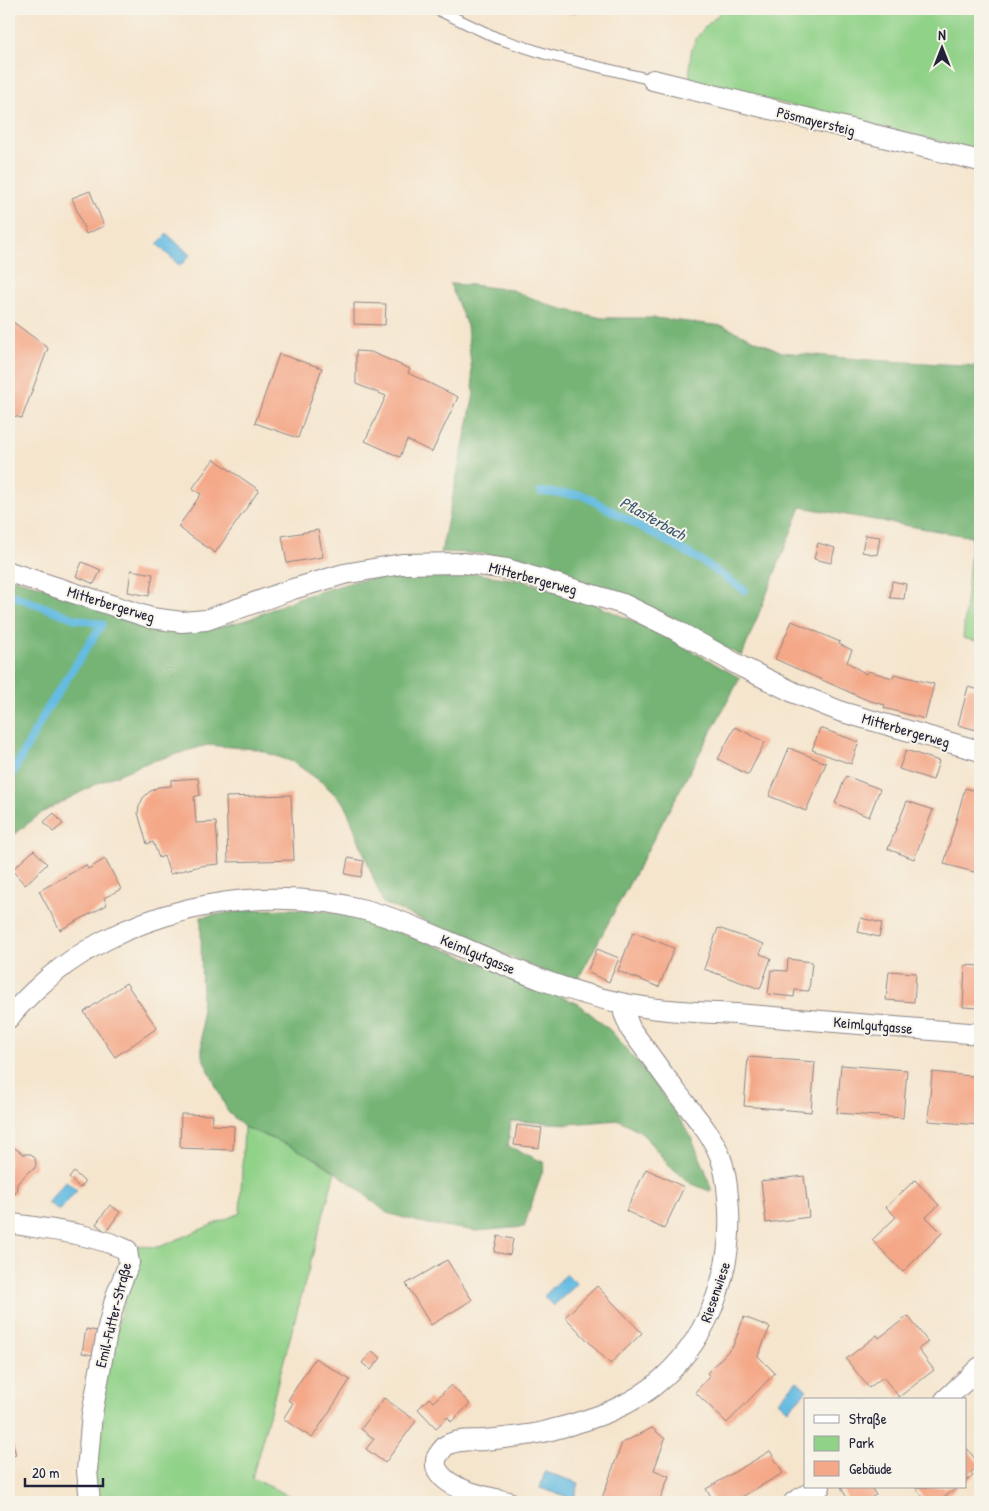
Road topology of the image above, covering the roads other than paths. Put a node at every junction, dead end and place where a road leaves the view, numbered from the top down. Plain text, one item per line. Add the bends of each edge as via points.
1 (436, 9) edge
2 (653, 80) joint
3 (980, 160) edge
4 (9, 572) edge
5 (980, 751) edge
6 (624, 1004) junction
7 (9, 1018) edge
8 (980, 1034) edge
9 (9, 1223) edge
10 (980, 1367) edge
11 (947, 1398) edge
12 (818, 1488) edge
13 (90, 1502) edge
14 (509, 1502) edge
15 (794, 1502) edge

1 - 2 lane via 497,38 549,55
2 - 3 street, Pösmayersteig
4 - 5 street, Mitterbergerweg via 151,618 182,622 206,620 344,574 402,564 463,562 507,568 623,604 742,667 842,712
6 - 7 street, Keimlgutgasse via 569,991 367,910 336,903 278,899 187,909 138,925 76,957 44,981
6 - 8 street, Keimlgutgasse
6 - 14 street, Riesenwiese via 631,1030 704,1127 720,1156 727,1180 730,1214 723,1275 714,1305 700,1334 683,1358 663,1379 631,1402 594,1419 548,1431 447,1445 437,1456 436,1466 442,1477 455,1487
9 - 13 street, Emil-Futter-Straße via 116,1244 128,1250 129,1263 108,1327 92,1414 87,1470
10 - 11 street
12 - 15 street

